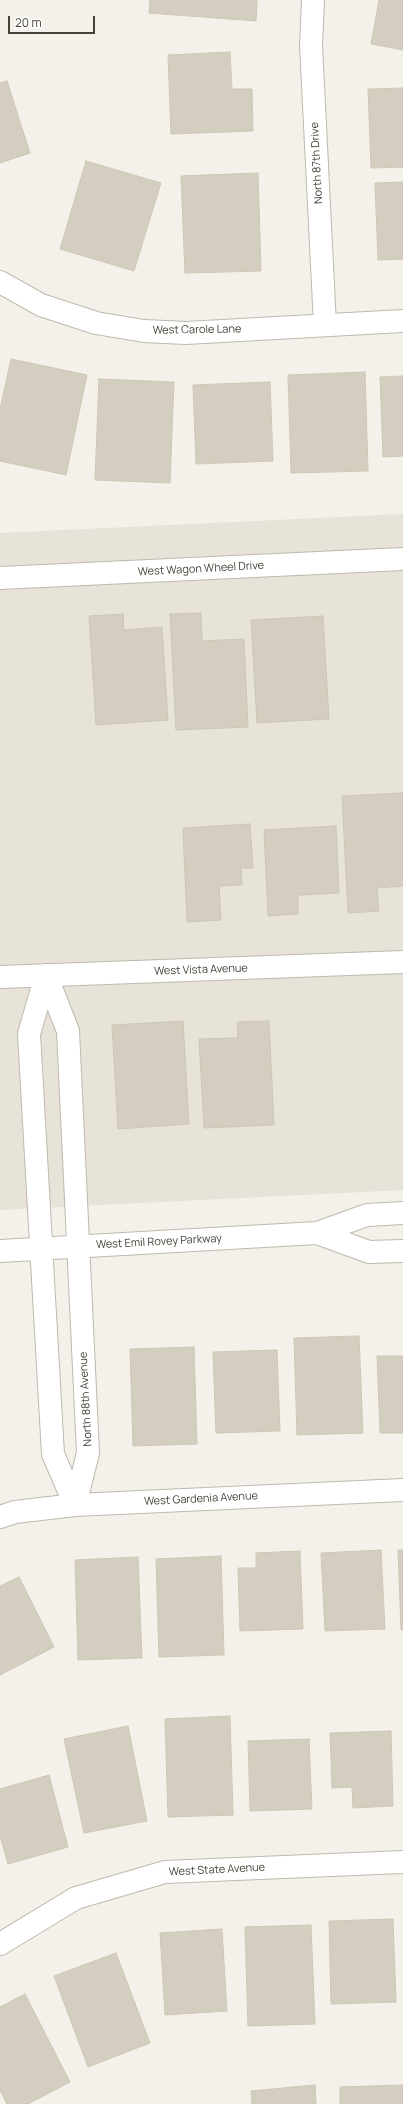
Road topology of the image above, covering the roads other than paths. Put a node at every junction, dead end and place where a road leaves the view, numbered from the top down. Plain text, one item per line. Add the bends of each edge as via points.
1 (313, 0) edge
2 (0, 282) edge
3 (403, 321) edge
4 (325, 325) junction
5 (403, 559) edge
6 (0, 578) edge
7 (403, 962) edge
8 (46, 976) junction
9 (0, 977) edge
10 (403, 1213) edge
11 (317, 1233) junction
12 (79, 1246) junction
13 (42, 1248) junction
14 (0, 1251) edge
15 (403, 1251) edge
16 (403, 1490) edge
17 (75, 1505) junction
18 (0, 1517) edge
19 (403, 1862) edge
20 (0, 1944) edge

1 - 4 street, North 87th Drive via 311,45
2 - 4 street, West Carole Lane via 41,305 96,323 144,331 186,332
3 - 4 street, West Carole Lane
5 - 6 street, West Wagon Wheel Drive
7 - 8 street, West Vista Avenue
8 - 9 street, West Vista Avenue
8 - 12 street, North 88th Avenue via 68,1031
8 - 13 street via 29,1034
10 - 11 street, West Emil Rovey Parkway via 367,1215
11 - 12 street, West Emil Rovey Parkway
11 - 15 street, West Emil Rovey Parkway via 369,1252
12 - 13 street, West Emil Rovey Parkway
12 - 17 street, North 88th Avenue via 88,1453
13 - 14 street, West Emil Rovey Parkway
13 - 17 street via 53,1454
16 - 17 street, West Gardenia Avenue
17 - 18 street, West Gardenia Avenue via 15,1512
19 - 20 street, West State Avenue via 165,1872 76,1898

